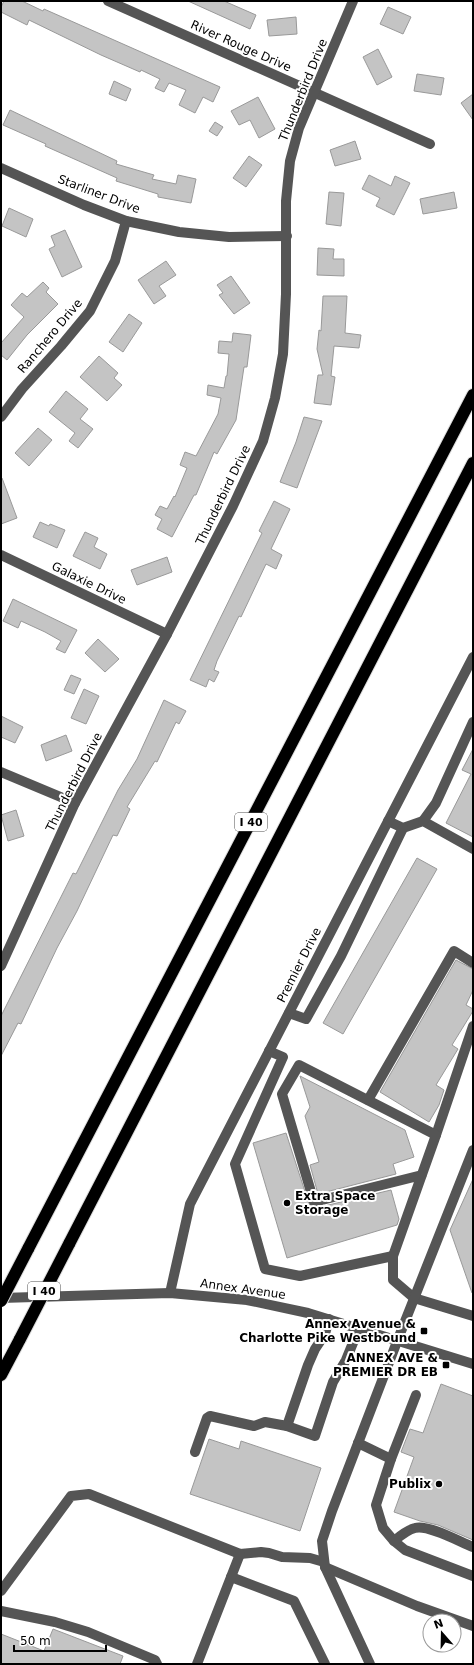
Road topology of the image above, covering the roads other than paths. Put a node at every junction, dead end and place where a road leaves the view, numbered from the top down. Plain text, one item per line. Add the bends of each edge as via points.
1 (108, 1) edge
2 (353, 1) edge
3 (314, 93) junction
4 (430, 144) dead end
5 (1, 168) edge
6 (126, 221) junction
7 (287, 236) junction
8 (473, 395) edge
9 (1, 417) edge
10 (473, 463) edge
11 (1, 554) edge
12 (167, 634) junction
13 (473, 657) edge
14 (473, 722) edge
15 (1, 772) edge
16 (75, 803) junction
17 (388, 821) junction
18 (423, 821) junction
19 (403, 828) junction
20 (473, 849) edge
21 (473, 963) edge
22 (1, 966) edge
23 (289, 1013) junction
24 (473, 1026) edge
25 (269, 1051) junction
26 (284, 1057) junction
27 (299, 1066) junction
28 (368, 1100) junction
29 (436, 1135) junction
30 (473, 1150) edge
31 (422, 1175) junction
32 (393, 1256) junction
33 (170, 1293) junction
34 (414, 1298) junction
35 (1, 1299) edge
36 (473, 1316) edge
37 (329, 1319) junction
38 (359, 1328) junction
39 (398, 1340) junction
40 (473, 1364) edge
41 (1, 1375) edge
42 (416, 1395) dead end
43 (287, 1426) junction
44 (358, 1443) junction
45 (195, 1452) dead end
46 (391, 1459) junction
47 (394, 1541) junction
48 (473, 1547) edge
49 (240, 1554) junction
50 (324, 1565) junction
51 (473, 1576) edge
52 (231, 1578) junction
53 (1, 1591) edge
54 (1, 1611) edge
55 (473, 1626) edge
56 (157, 1664) edge
57 (197, 1664) edge
58 (325, 1664) edge
59 (370, 1664) edge

1 - 3 street, River Rouge Drive
2 - 3 street, Thunderbird Drive
3 - 4 street, River Rouge Drive
3 - 7 street, Thunderbird Drive via 299,128 290,162 286,201
5 - 6 street, Starliner Drive
6 - 7 street, Starliner Drive via 179,232 229,237
6 - 9 street, Ranchero Drive via 115,261 90,311
7 - 12 street, Thunderbird Drive via 283,354 275,398 263,441 233,506
8 - 35 highway, I 40, bridge
10 - 41 highway, I 40, bridge
11 - 12 street, Galaxie Drive
12 - 16 street, Thunderbird Drive
13 - 17 street, Premier Drive
14 - 18 street via 436,802
15 - 16 street
16 - 22 street, Thunderbird Drive
17 - 19 street
17 - 23 street, Premier Drive
18 - 19 street
18 - 20 street
19 - 23 street via 341,956 306,1019
21 - 28 street via 454,951
23 - 25 street, Premier Drive
24 - 29 street
25 - 26 street
25 - 33 street, Premier Drive via 190,1204
26 - 27 street
26 - 32 street via 235,1164 265,1269 300,1276
27 - 28 street
27 - 31 street via 282,1094 314,1202
28 - 29 street
29 - 31 street
30 - 34 street
31 - 32 street
32 - 34 street via 393,1280
33 - 35 street, Annex Avenue
33 - 37 street, Annex Avenue via 246,1300
34 - 36 street
34 - 39 street
37 - 38 street, Annex Avenue
37 - 43 street via 325,1334 308,1365
38 - 39 street, Annex Avenue
38 - 43 street via 346,1360 333,1382 315,1436
39 - 40 street, Annex Avenue
39 - 44 street
42 - 46 street
43 - 45 street via 265,1422 254,1426 210,1416
44 - 46 street
44 - 50 street via 322,1541
46 - 47 street via 376,1505 383,1528
47 - 48 street via 416,1527 425,1528
47 - 51 street via 405,1550
49 - 50 street via 261,1552 282,1557 310,1558
49 - 52 street
49 - 53 street via 89,1494 71,1496
50 - 55 street via 417,1606
50 - 59 street
52 - 57 street
52 - 58 street via 294,1602
54 - 56 street via 75,1628 155,1660

